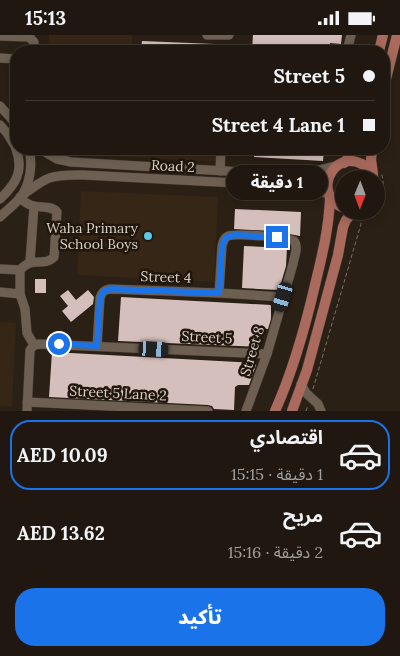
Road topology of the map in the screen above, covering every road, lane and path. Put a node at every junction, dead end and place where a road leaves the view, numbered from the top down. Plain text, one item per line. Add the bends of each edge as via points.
1 (0, 35) edge
2 (206, 35) edge
3 (229, 35) edge
4 (394, 35) edge
5 (34, 45) edge
6 (390, 56) edge
7 (1, 108) edge
8 (10, 118) edge
9 (0, 125) edge
10 (7, 133) junction
11 (10, 138) edge
12 (0, 140) edge
13 (19, 155) edge
14 (30, 155) edge
15 (50, 155) edge
16 (221, 155) edge
17 (350, 155) edge
18 (371, 155) edge
19 (84, 163) junction
20 (342, 164) junction
21 (204, 170) junction
22 (370, 170) edge
23 (372, 170) edge
24 (220, 171) junction
25 (84, 175) junction
26 (203, 182) junction
27 (20, 197) junction
28 (330, 197) junction
29 (0, 199) edge
30 (335, 203) edge
31 (34, 206) junction
32 (0, 217) edge
33 (346, 220) edge
34 (360, 220) edge
35 (30, 262) junction
36 (0, 269) edge
37 (20, 270) junction
38 (0, 292) edge
39 (219, 293) junction
40 (20, 294) junction
41 (283, 297) junction
42 (34, 345) junction
43 (97, 346) junction
44 (267, 354) junction
45 (291, 369) junction
46 (302, 384) junction
47 (311, 398) junction
48 (27, 406) edge
49 (208, 411) edge
50 (246, 411) edge
51 (275, 411) edge
52 (292, 411) edge
53 (306, 411) edge
54 (321, 411) edge

1 - 5 street via 29,37
2 - 3 street
4 - 6 main road
7 - 8 street
9 - 10 street
10 - 11 street
10 - 12 street
13 - 29 street via 18,175
14 - 27 street, Road 2 via 31,168
15 - 19 street, Road 2
16 - 24 street
17 - 20 main road
18 - 23 main road
19 - 21 street, Road 2
19 - 25 street via 79,168
20 - 22 main road via 358,162
20 - 24 street, Road 2 via 279,174
20 - 28 main road via 334,169 327,181
21 - 24 street, Road 2
21 - 26 street via 208,177
25 - 26 street, Road 2
25 - 27 street, Road 2 via 50,177
26 - 28 street, Road 2 via 296,186 316,189
27 - 31 street
27 - 32 street, Road 2
28 - 30 main road
28 - 45 main road via 324,249
31 - 35 street
31 - 35 street via 56,212 54,257 47,262
33 - 46 main road
34 - 47 path
35 - 37 street
36 - 37 street
37 - 40 street
38 - 40 street
39 - 41 street, Street 4
39 - 41 street, Street 8 via 222,246 227,237 277,237 292,240 296,246
39 - 43 street, Street 4 via 104,291 100,298
40 - 42 street via 27,333
41 - 44 street, Street 8
42 - 43 street, Street 5
42 - 48 street via 30,350
43 - 44 street, Street 5
44 - 50 street, Street 8
45 - 51 main road
45 - 52 main road via 299,367 302,372
46 - 47 street
46 - 52 main road
47 - 53 path
47 - 54 street
48 - 49 street, Street 5 Lane 2

